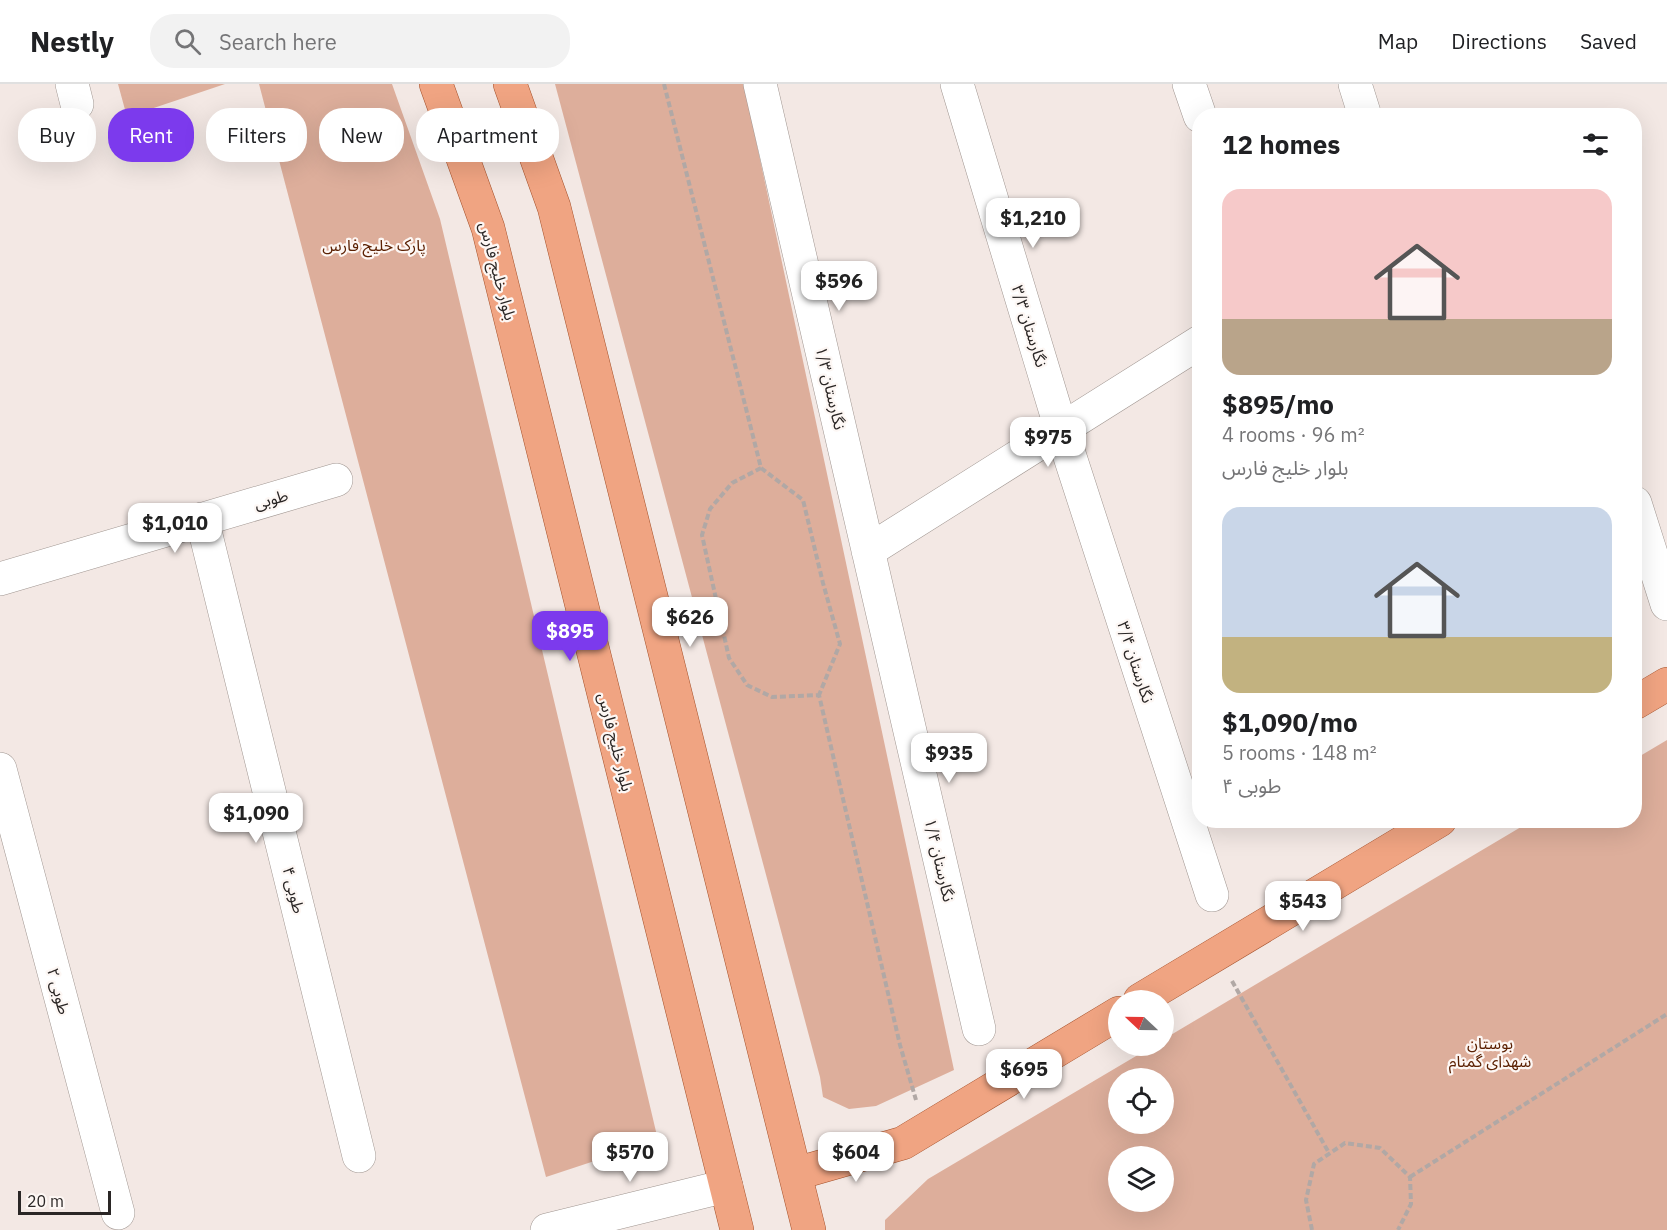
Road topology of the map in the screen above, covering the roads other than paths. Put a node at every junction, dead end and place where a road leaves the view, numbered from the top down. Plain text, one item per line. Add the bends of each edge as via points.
1 (436, 84) edge
2 (510, 84) edge
3 (760, 84) edge
4 (957, 84) edge
5 (1190, 84) edge
6 (1355, 84) edge
7 (1198, 108) edge
8 (1362, 108) edge
9 (1192, 347) edge
10 (1060, 429) junction
11 (336, 480) dead end
12 (202, 519) junction
13 (1642, 525) edge
14 (868, 551) junction
15 (0, 579) edge
16 (1667, 604) edge
17 (1667, 684) edge
18 (1642, 699) edge
19 (0, 769) edge
20 (1423, 828) edge
21 (1212, 895) dead end
22 (1157, 990) edge
23 (1108, 1020) edge
24 (979, 1029) dead end
25 (360, 1155) dead end
26 (795, 1174) junction
27 (726, 1186) junction
28 (118, 1213) dead end
29 (547, 1230) edge
30 (737, 1230) edge
31 (809, 1230) edge

1 - 27 main road, بلوار خلیج فارس via 488,228
2 - 26 main road via 555,207
3 - 14 street, نگارستان ۱/۳
4 - 10 street, نگارستان ۳/۳
5 - 7 street
6 - 8 street
9 - 10 street
10 - 14 street
10 - 21 street, نگارستان ۳/۴
11 - 12 street, طوبی
12 - 15 street, طوبی
12 - 25 street, طوبی ۴
13 - 16 street
14 - 24 street, نگارستان ۱/۴
17 - 18 main road
19 - 28 street, طوبی ۲
20 - 22 main road
23 - 26 main road via 903,1143
26 - 31 main road
27 - 29 street
27 - 30 main road, بلوار خلیج فارس

